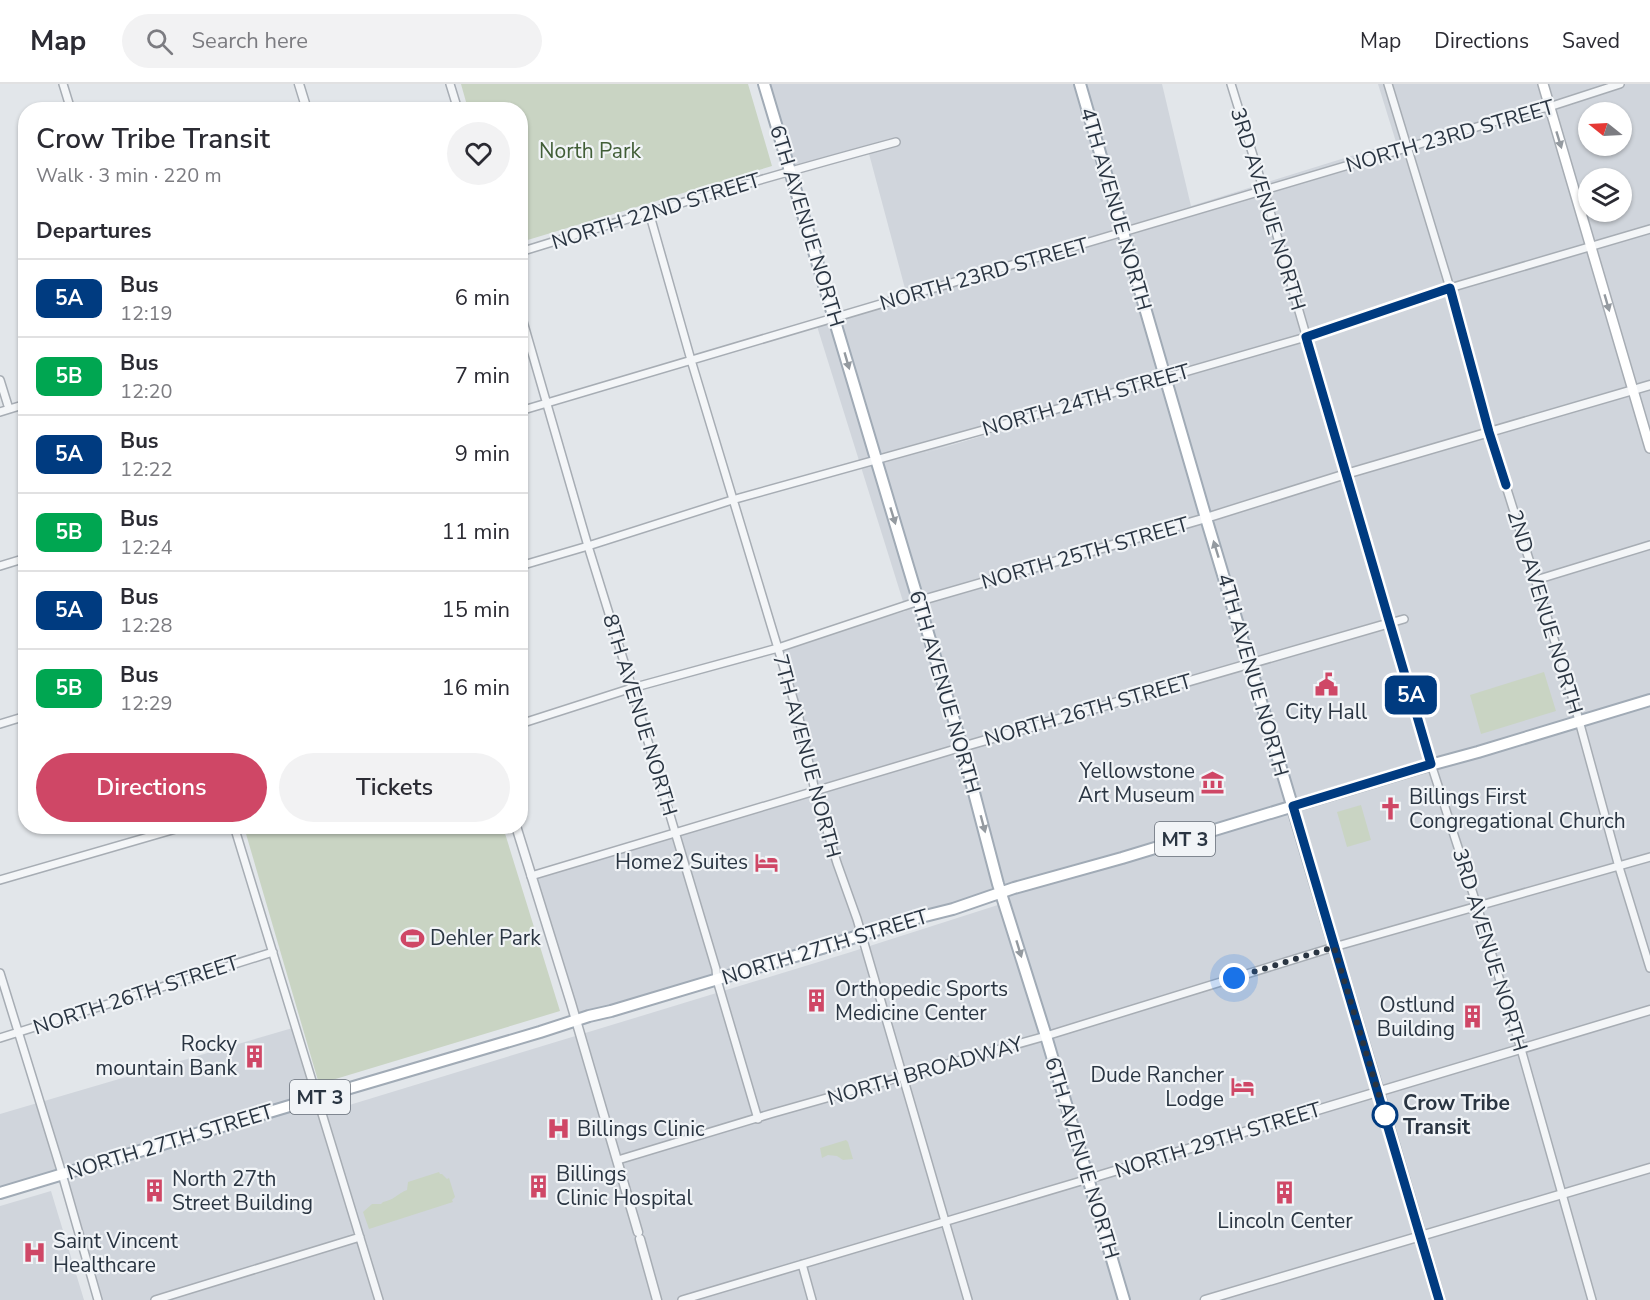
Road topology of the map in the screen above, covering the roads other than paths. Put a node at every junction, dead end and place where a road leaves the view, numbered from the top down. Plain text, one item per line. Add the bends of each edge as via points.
1 (63, 84) edge
2 (299, 84) edge
3 (450, 84) edge
4 (764, 84) edge
5 (1231, 84) edge
6 (1388, 84) edge
7 (1543, 84) edge
8 (1620, 84) edge
9 (1083, 85) edge
10 (68, 102) edge
11 (305, 102) edge
12 (456, 102) edge
13 (1549, 107) junction
14 (896, 142) dead end
15 (1407, 148) junction
16 (790, 170) junction
17 (1264, 191) junction
18 (649, 212) junction
19 (1650, 229) edge
20 (1123, 233) junction
21 (1591, 247) junction
22 (528, 250) edge
23 (1450, 288) junction
24 (835, 318) junction
25 (528, 337) edge
26 (1306, 337) junction
27 (691, 360) junction
28 (1165, 377) junction
29 (0, 380) edge
30 (1650, 385) edge
31 (1633, 390) junction
32 (548, 403) junction
33 (18, 406) edge
34 (9, 409) junction
35 (528, 409) edge
36 (0, 412) edge
37 (1489, 432) junction
38 (1650, 448) edge
39 (875, 460) junction
40 (1346, 474) junction
41 (732, 500) junction
42 (1206, 518) junction
43 (1650, 545) edge
44 (588, 546) junction
45 (18, 560) edge
46 (528, 564) edge
47 (0, 566) edge
48 (1536, 580) junction
49 (919, 601) junction
50 (1404, 619) dead end
51 (1390, 623) junction
52 (778, 648) junction
53 (1249, 664) junction
54 (632, 688) junction
55 (1650, 700) edge
56 (18, 719) edge
57 (528, 721) edge
58 (1579, 722) junction
59 (0, 724) edge
60 (962, 747) junction
61 (1431, 764) junction
62 (815, 791) junction
63 (1293, 806) junction
64 (675, 832) junction
65 (158, 834) edge
66 (236, 834) edge
67 (518, 834) edge
68 (1650, 857) edge
69 (1619, 867) junction
70 (531, 876) junction
71 (0, 880) edge
72 (1001, 893) junction
73 (1477, 906) junction
74 (861, 934) junction
75 (1334, 947) junction
76 (273, 952) junction
77 (1650, 968) edge
78 (0, 973) edge
79 (717, 980) junction
80 (1650, 1010) edge
81 (576, 1021) junction
82 (19, 1033) junction
83 (1046, 1036) junction
84 (0, 1038) edge
85 (1521, 1049) junction
86 (903, 1078) junction
87 (1378, 1092) junction
88 (316, 1098) junction
89 (758, 1119) junction
90 (618, 1160) junction
91 (1650, 1168) edge
92 (62, 1174) junction
93 (1088, 1179) junction
94 (0, 1193) edge
95 (1562, 1194) junction
96 (945, 1222) junction
97 (1420, 1236) junction
98 (360, 1237) junction
99 (801, 1264) junction
100 (98, 1300) edge
101 (155, 1300) edge
102 (379, 1300) edge
103 (657, 1300) edge
104 (682, 1300) edge
105 (812, 1300) edge
106 (968, 1300) edge
107 (1124, 1300) edge
108 (1205, 1300) edge
109 (1438, 1300) edge
110 (1592, 1300) edge

1 - 10 street
2 - 11 street
3 - 12 street
4 - 16 main road, 6TH AVENUE NORTH
5 - 17 street, 3RD AVENUE NORTH
6 - 15 street, 2ND AVENUE NORTH
7 - 13 main road
8 - 13 street, NORTH 23RD STREET
9 - 20 main road, 4TH AVENUE NORTH
13 - 15 street, NORTH 23RD STREET
13 -> 21 main road
14 - 16 street, NORTH 22ND STREET
15 - 17 street, NORTH 23RD STREET
15 - 23 street, 2ND AVENUE NORTH
16 - 18 street, NORTH 22ND STREET
16 - 24 main road, 6TH AVENUE NORTH
17 - 20 street, NORTH 23RD STREET
17 - 26 street, 3RD AVENUE NORTH
18 - 22 street, NORTH 22ND STREET
18 - 27 street, 7TH AVENUE NORTH
19 - 21 street, NORTH 24TH STREET
20 - 24 street, NORTH 23RD STREET
20 - 28 main road, 4TH AVENUE NORTH
21 - 23 street, NORTH 24TH STREET
21 -> 31 main road
23 - 26 street, NORTH 24TH STREET
23 - 37 street, 2ND AVENUE NORTH
24 - 27 street, NORTH 23RD STREET
24 -> 39 main road, 6TH AVENUE NORTH
25 - 32 street, 8TH AVENUE NORTH
26 - 28 street, NORTH 24TH STREET
26 - 40 street, 3RD AVENUE NORTH
27 - 32 street, NORTH 23RD STREET
27 - 41 street, 7TH AVENUE NORTH
28 - 39 street, NORTH 24TH STREET
28 - 42 main road, 4TH AVENUE NORTH
29 - 34 street
30 - 31 street, NORTH 25TH STREET
31 - 37 street, NORTH 25TH STREET
31 - 38 main road
32 - 35 street, NORTH 23RD STREET
32 - 44 street, 8TH AVENUE NORTH
33 - 34 street
34 - 36 street
37 - 40 street, NORTH 25TH STREET
37 - 48 street, 2ND AVENUE NORTH
39 - 41 street, NORTH 24TH STREET
39 -> 49 main road, 6TH AVENUE NORTH
40 - 42 street, NORTH 25TH STREET
40 - 51 street, 3RD AVENUE NORTH
41 - 44 street, NORTH 24TH STREET
41 - 52 street, 7TH AVENUE NORTH
42 - 49 street, NORTH 25TH STREET
53 -> 42 main road, 4TH AVENUE NORTH
43 - 48 street
44 - 46 street, NORTH 24TH STREET
44 - 54 street, 8TH AVENUE NORTH
45 - 47 street
48 - 58 street, 2ND AVENUE NORTH
49 - 52 street, NORTH 25TH STREET
49 - 60 main road, 6TH AVENUE NORTH
50 - 51 street, NORTH 26TH STREET
51 - 53 street, NORTH 26TH STREET
51 - 61 street, 3RD AVENUE NORTH
52 - 54 street, NORTH 25TH STREET
52 - 62 street, 7TH AVENUE NORTH
53 - 60 street, NORTH 26TH STREET
53 - 63 main road, 4TH AVENUE NORTH
54 - 57 street, NORTH 25TH STREET
54 - 64 street, 8TH AVENUE NORTH
55 - 58 main road, NORTH 27TH STREET / MT 3
56 - 59 street
58 - 61 main road, NORTH 27TH STREET / MT 3
58 - 69 street, 2ND AVENUE NORTH
60 - 62 street, NORTH 26TH STREET
60 -> 72 main road, 6TH AVENUE NORTH
61 - 63 main road, NORTH 27TH STREET / MT 3
61 - 73 street, 3RD AVENUE NORTH
62 - 64 street, NORTH 26TH STREET
62 - 74 street, 7TH AVENUE NORTH
63 - 72 main road, NORTH 27TH STREET / MT 3
63 - 75 main road, 4TH AVENUE NORTH
64 - 70 street, NORTH 26TH STREET
64 - 79 street, 8TH AVENUE NORTH
65 - 71 street
66 - 76 street
67 - 70 street
68 - 69 street, NORTH BROADWAY
69 - 73 street, NORTH BROADWAY
69 - 77 street, 2ND AVENUE NORTH
70 - 81 street
72 - 74 main road, NORTH 27TH STREET / MT 3
72 -> 83 main road, 6TH AVENUE NORTH
73 - 75 street, NORTH BROADWAY
73 - 85 street, 3RD AVENUE NORTH
74 - 79 main road, NORTH 27TH STREET / MT 3
74 - 86 street, 7TH AVENUE NORTH
75 - 83 street, NORTH BROADWAY
75 - 87 main road, 4TH AVENUE NORTH
76 - 82 street, NORTH 26TH STREET
76 - 88 street
78 - 82 street
79 - 81 main road, NORTH 27TH STREET / MT 3
79 - 89 street, 8TH AVENUE NORTH
80 - 85 street, NORTH 29TH STREET
81 - 88 main road, NORTH 27TH STREET / MT 3
81 - 90 street
82 - 84 street, NORTH 26TH STREET
82 - 92 street
83 - 86 street, NORTH BROADWAY
83 - 93 main road, 6TH AVENUE NORTH
85 - 87 street, NORTH 29TH STREET
85 - 95 street, 3RD AVENUE NORTH
86 - 89 street, NORTH BROADWAY
86 - 96 street, 7TH AVENUE NORTH
87 - 93 street, NORTH 29TH STREET
87 - 97 main road, 4TH AVENUE NORTH
88 - 92 main road, NORTH 27TH STREET / MT 3
88 - 98 street
89 - 90 street, NORTH BROADWAY
90 - 103 street
91 - 95 street
92 - 94 main road, NORTH 27TH STREET / MT 3
92 - 100 street
93 - 96 street, NORTH 29TH STREET
93 - 107 main road, 6TH AVENUE NORTH
95 - 97 street
95 - 110 street, 3RD AVENUE NORTH
96 - 99 street, NORTH 29TH STREET
96 - 106 street, 7TH AVENUE NORTH
97 - 108 street
97 - 109 main road, 4TH AVENUE NORTH
98 - 101 street
98 - 102 street
99 - 104 street, NORTH 29TH STREET
99 - 105 street

